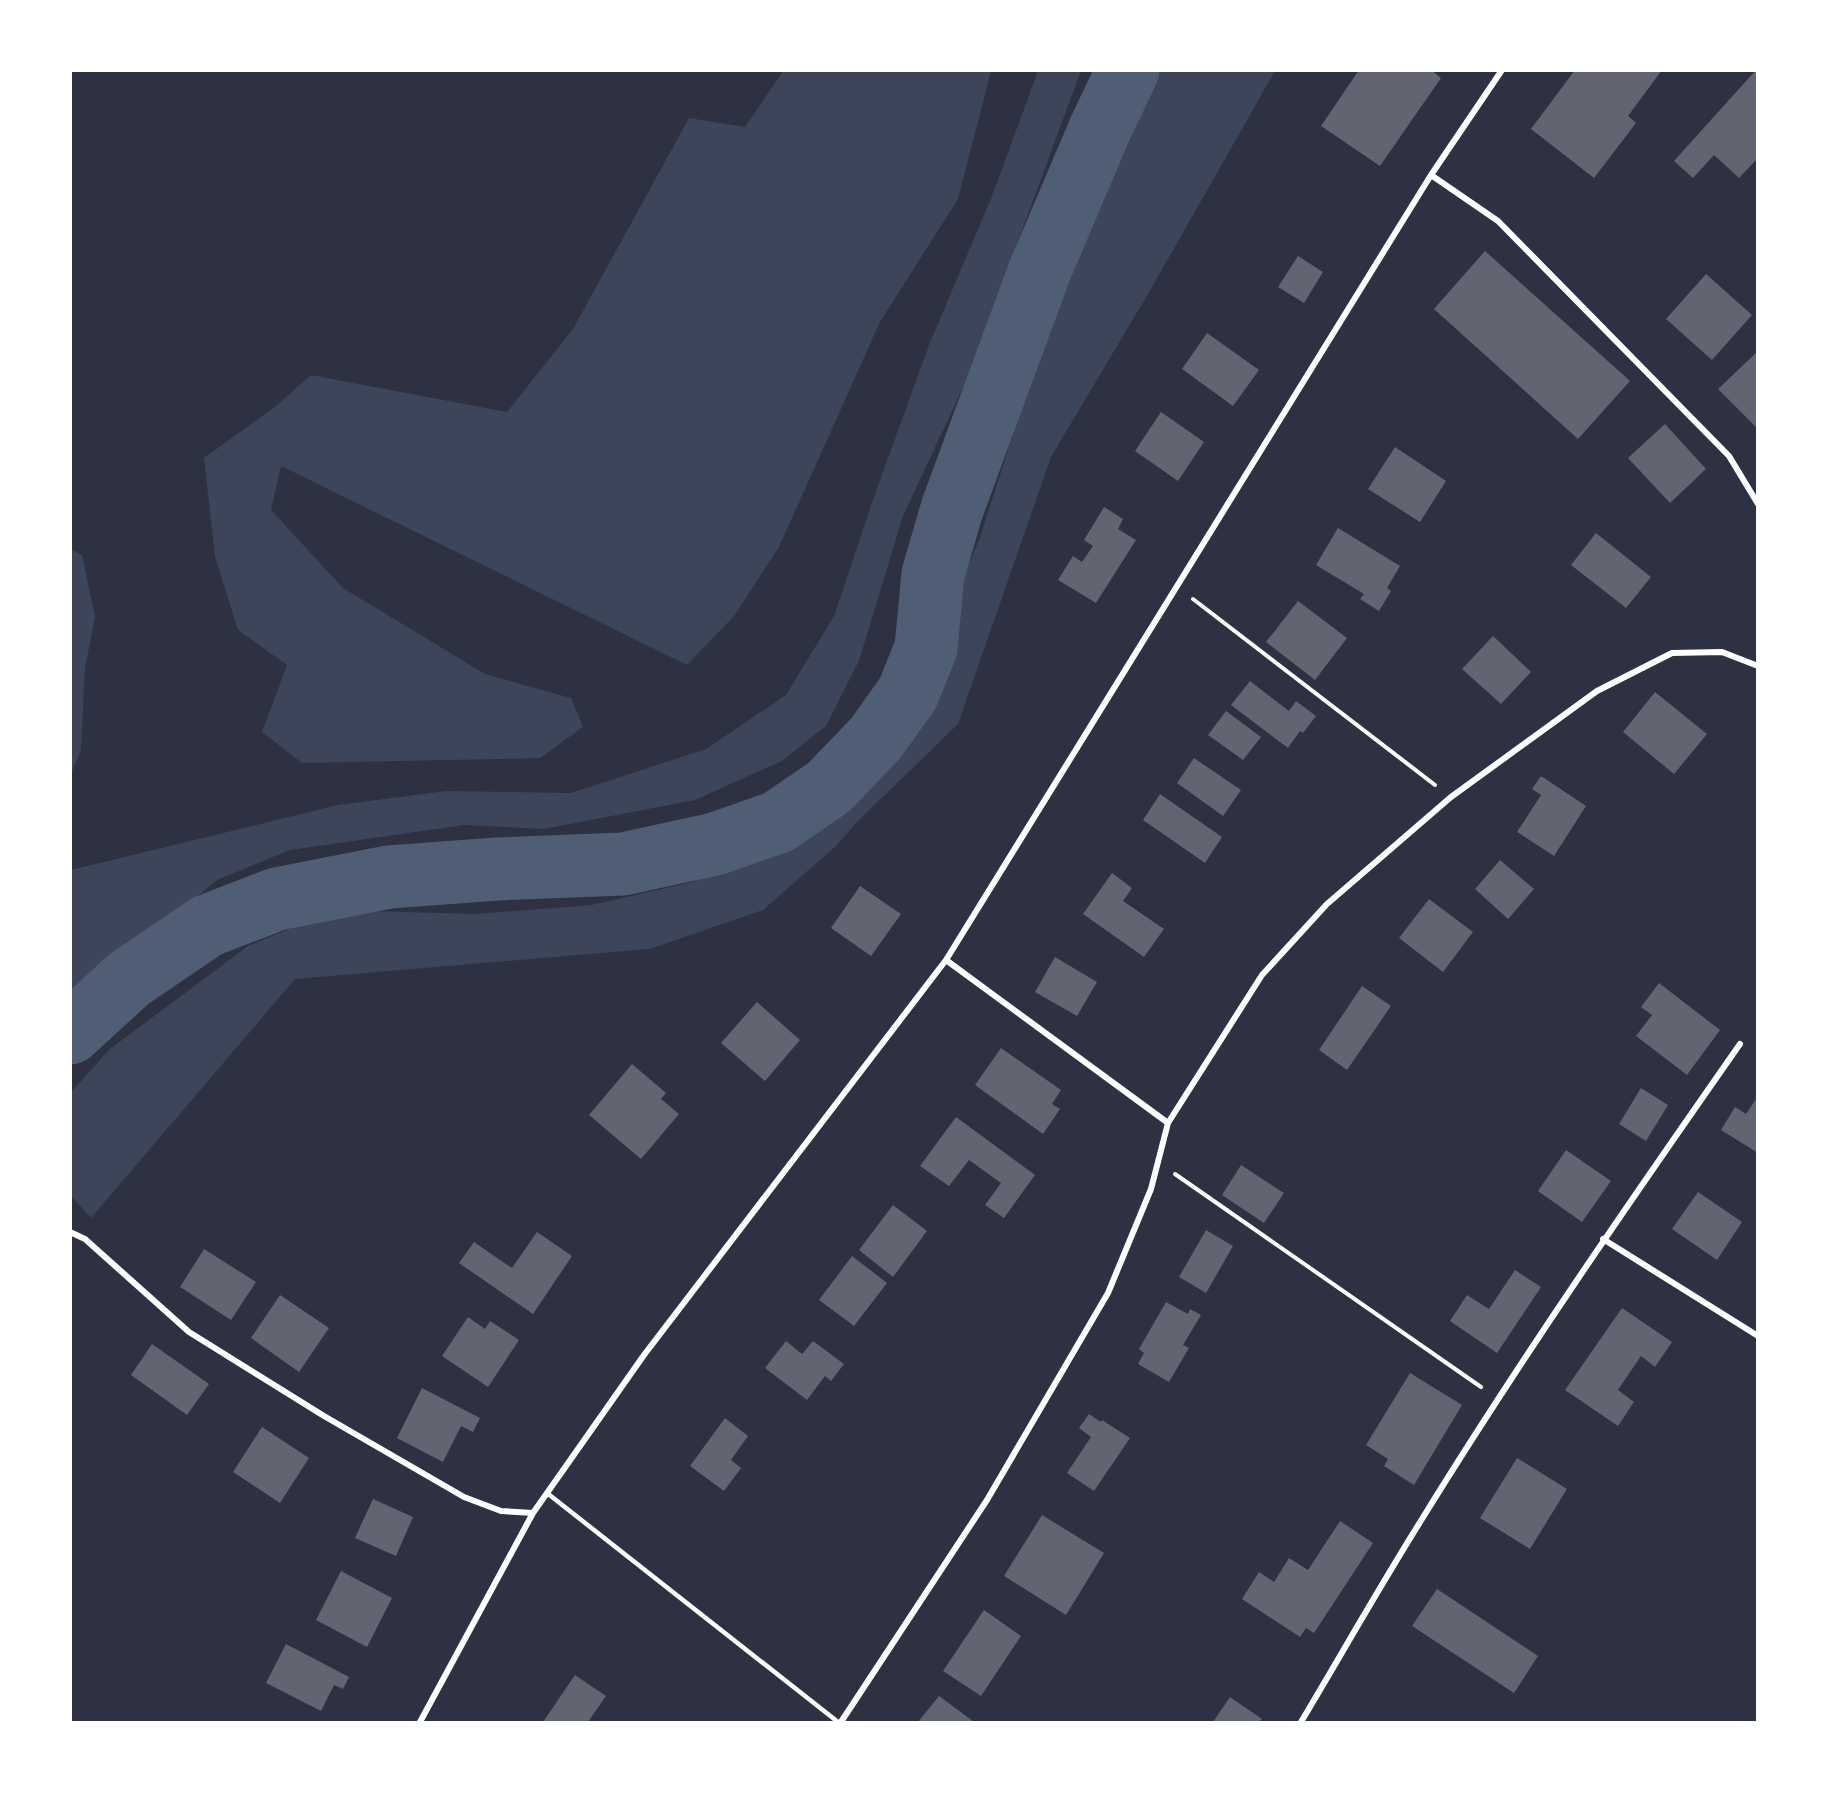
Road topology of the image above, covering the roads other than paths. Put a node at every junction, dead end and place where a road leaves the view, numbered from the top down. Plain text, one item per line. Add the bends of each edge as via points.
1 (1502, 70) edge
2 (1431, 175) junction
3 (1758, 504) edge
4 (1758, 666) edge
5 (946, 960) junction
6 (1740, 1044) dead end
7 (1168, 1123) junction
8 (70, 1232) edge
9 (1603, 1239) junction
10 (1758, 1336) edge
11 (547, 1493) junction
12 (533, 1513) junction
13 (420, 1722) edge
14 (840, 1722) edge
15 (1301, 1722) edge

1 - 2 street
2 - 3 street via 1498,221 1729,456
2 - 5 street
4 - 7 street via 1722,652 1672,653 1597,691 1451,797 1327,904 1262,975
5 - 7 street
5 - 11 street via 644,1355
6 - 9 street
7 - 14 street via 1151,1189 1108,1293 987,1500
8 - 12 street via 85,1239 189,1332 324,1416 464,1497 501,1511
9 - 10 street
9 - 15 street via 1422,1520
11 - 12 street
11 - 14 lane
12 - 13 street

